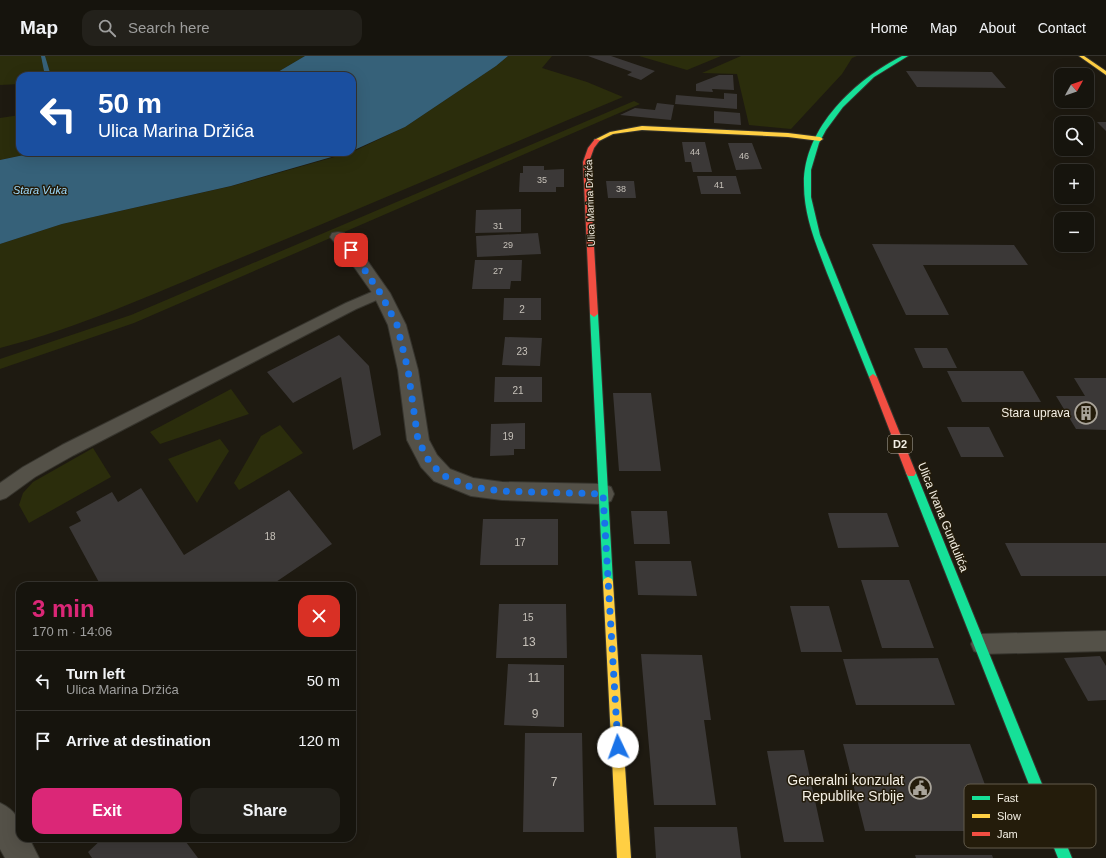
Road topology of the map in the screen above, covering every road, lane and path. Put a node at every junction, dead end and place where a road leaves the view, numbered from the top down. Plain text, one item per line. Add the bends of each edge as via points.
1 (906, 56) edge
2 (1081, 56) edge
3 (1106, 73) edge
4 (820, 139) junction
5 (338, 237) dead end
6 (381, 294) junction
7 (0, 493) edge
8 (603, 494) junction
9 (1106, 640) edge
10 (981, 644) junction
11 (1036, 784) edge
12 (0, 819) edge
13 (1061, 848) edge
14 (23, 858) edge
15 (624, 858) edge
16 (1065, 858) edge

1 - 4 main road, Ulica Ivana Gundulića / D2 via 868,79 851,94
2 - 3 main road
4 - 8 main road, Ulica Marina Držića via 788,135 642,128 616,132 595,141 586,162
4 - 10 main road, Ulica Ivana Gundulića / D2 via 810,161 808,183 817,236
5 - 6 street via 351,250
6 - 7 lane via 351,306 68,450 29,472
6 - 8 street via 397,325 408,370 418,440 429,461 442,475 471,487 502,491
8 - 15 main road, Ulica Marina Držića
9 - 10 lane
10 - 11 main road, Ulica Ivana Gundulića / D2
12 - 14 street
13 - 16 main road, Ulica Ivana Gundulića / D2

